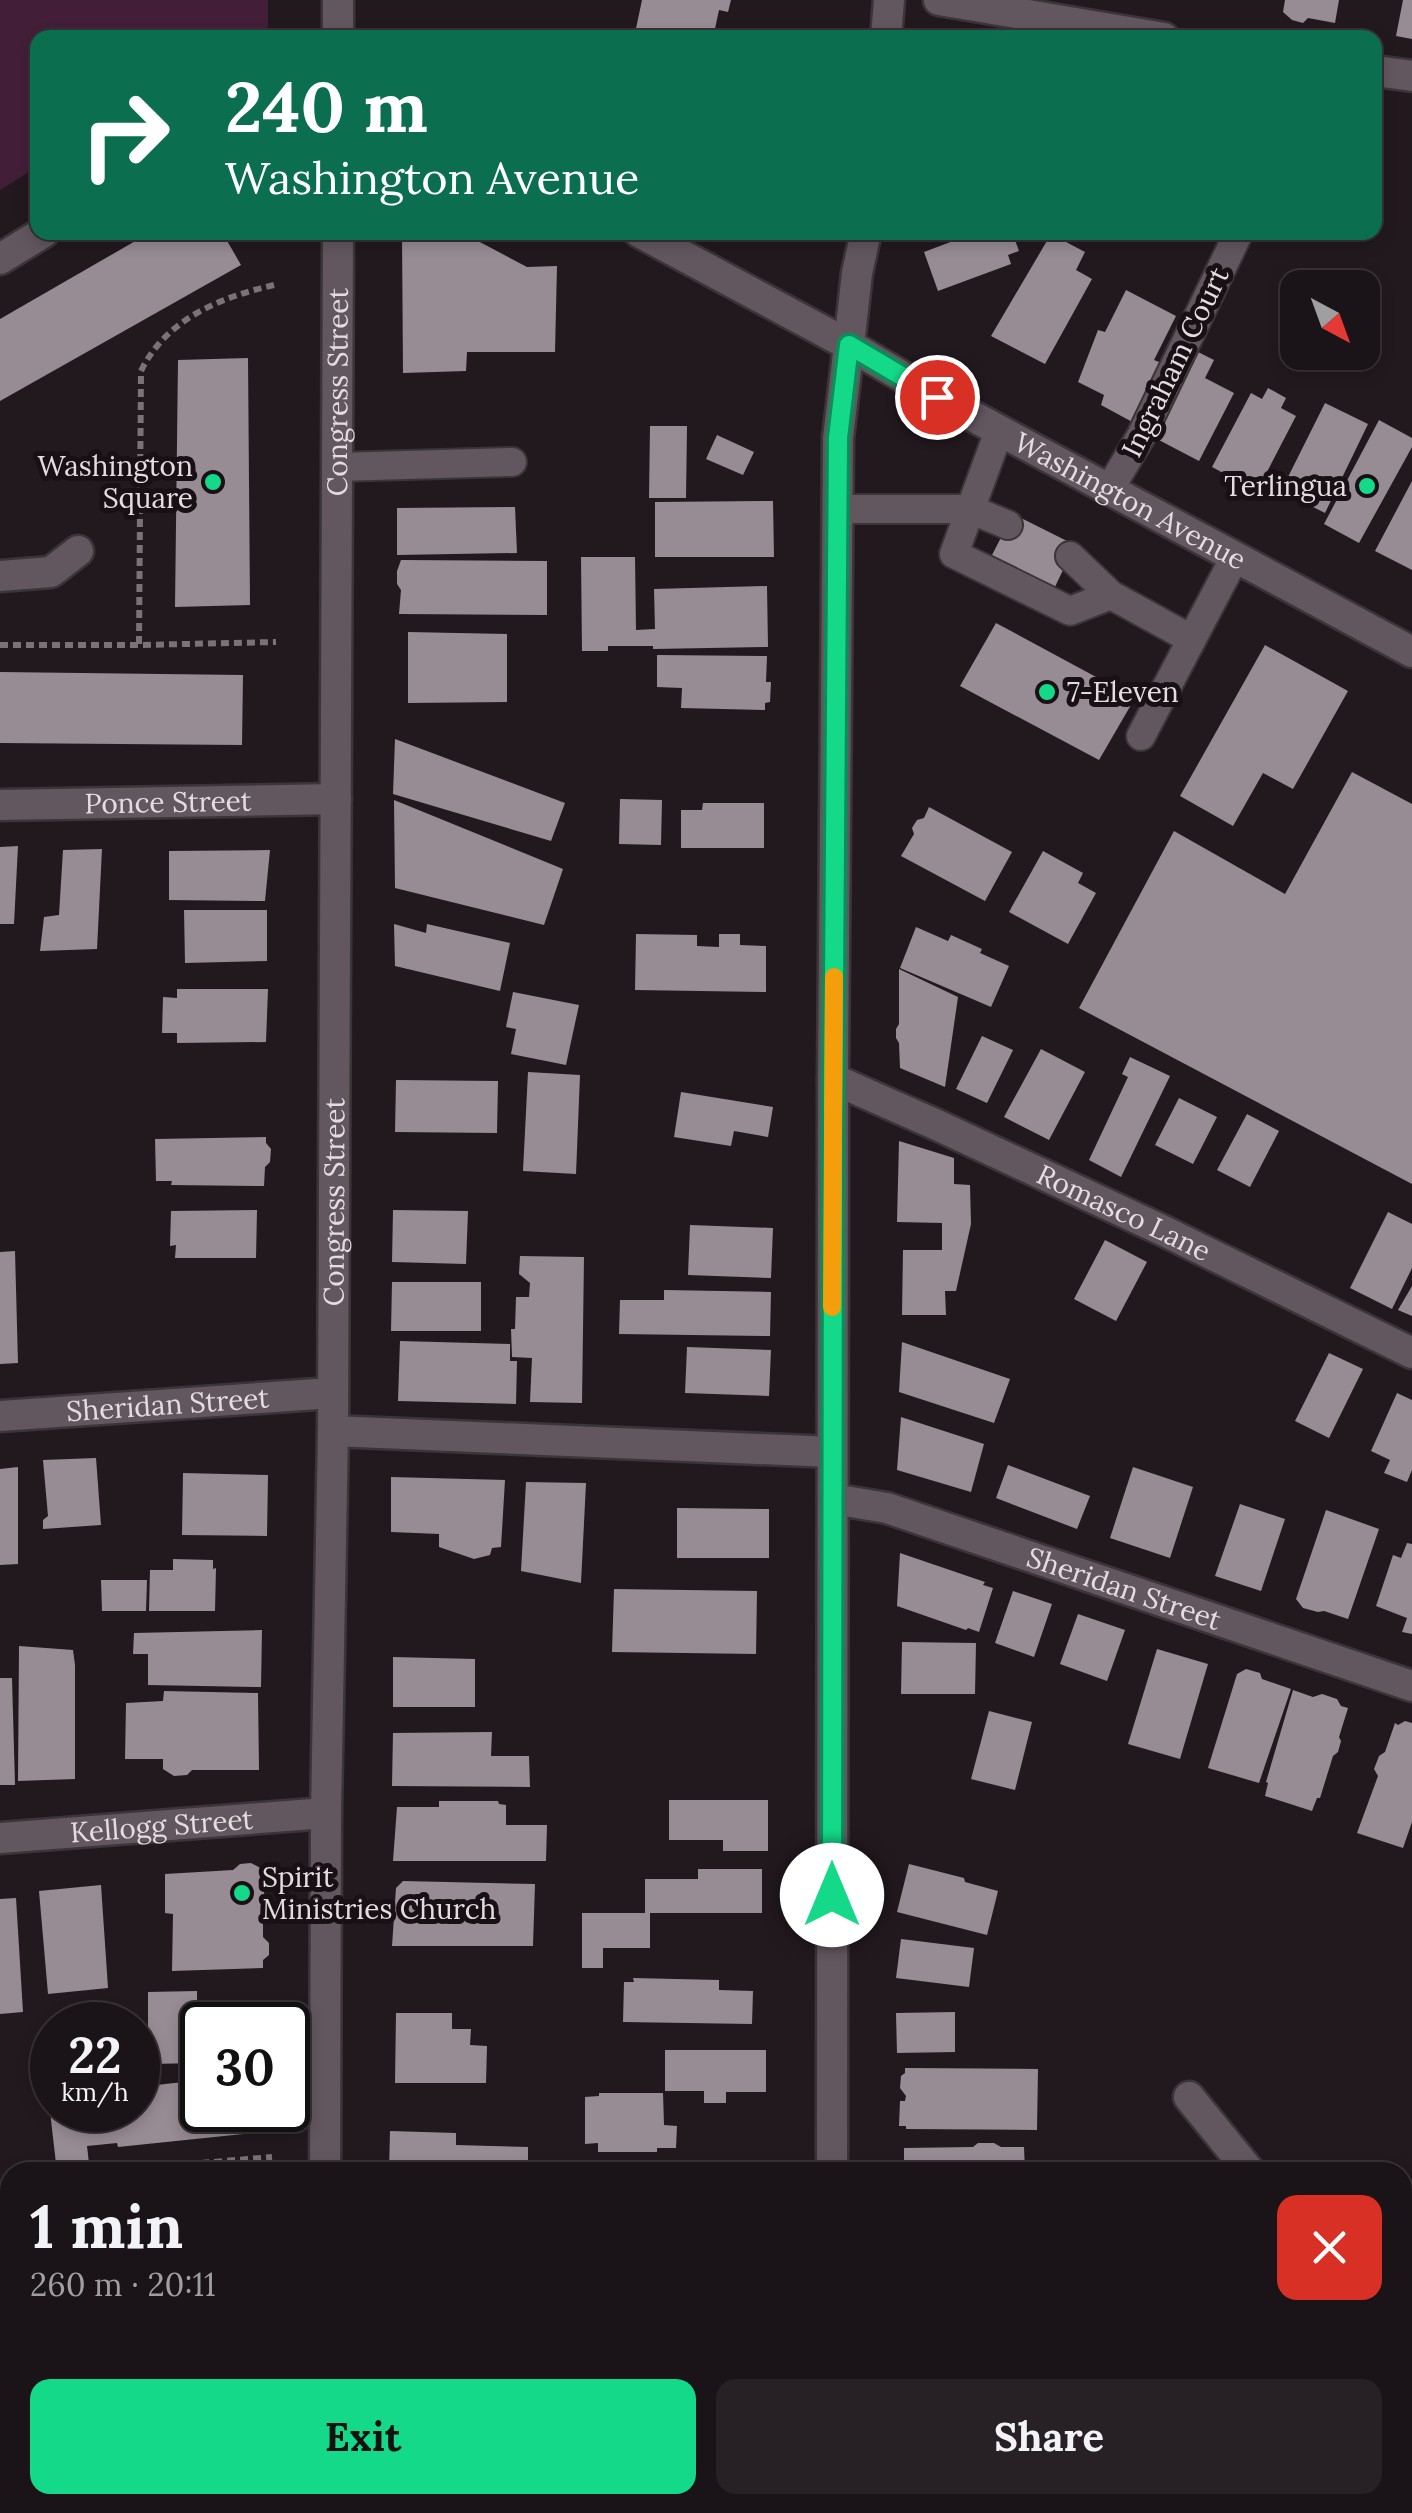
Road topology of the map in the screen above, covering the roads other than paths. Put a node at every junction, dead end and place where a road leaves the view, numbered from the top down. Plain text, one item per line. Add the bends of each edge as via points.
1 (338, 0) edge
2 (889, 0) edge
3 (939, 0) edge
4 (338, 30) edge
5 (887, 30) edge
6 (1117, 30) edge
7 (1382, 71) edge
8 (1412, 76) edge
9 (30, 240) edge
10 (338, 240) edge
11 (654, 240) edge
12 (864, 240) edge
13 (1235, 240) edge
14 (0, 258) edge
15 (849, 345) junction
16 (999, 430) junction
17 (512, 462) dead end
18 (337, 467) junction
19 (1109, 490) junction
20 (838, 509) junction
21 (970, 509) junction
22 (1008, 525) dead end
23 (78, 552) dead end
24 (1070, 556) dead end
25 (1235, 557) junction
26 (0, 576) edge
27 (1111, 594) junction
28 (1191, 638) junction
29 (1412, 652) edge
30 (1140, 736) dead end
31 (336, 799) junction
32 (0, 806) edge
33 (833, 1079) junction
34 (1412, 1352) edge
35 (332, 1393) junction
36 (0, 1416) edge
37 (333, 1431) junction
38 (832, 1452) junction
39 (833, 1499) junction
40 (1412, 1686) edge
41 (326, 1813) junction
42 (0, 1838) edge
43 (1189, 2097) dead end
44 (325, 2162) edge
45 (832, 2162) edge
46 (1242, 2162) edge

1 - 4 street
2 - 5 street
3 - 6 street
7 - 8 street
9 - 14 street
10 - 18 street, Congress Street
11 - 15 street, Washington Avenue
12 - 15 street
13 - 19 lane, Ingraham Court
15 - 16 street, Washington Avenue
15 - 20 street
16 - 19 street, Washington Avenue
16 - 21 lane
17 - 18 lane
18 - 31 street, Congress Street
19 - 25 street, Washington Avenue
20 - 21 lane
20 - 33 street
21 - 22 lane
21 - 27 lane via 954,554 1070,611
23 - 26 street via 51,572
24 - 27 lane
25 - 28 lane
25 - 29 street, Washington Avenue
27 - 28 lane
28 - 30 lane
31 - 32 street, Ponce Street
31 - 35 street, Congress Street
33 - 34 street, Romasco Lane
33 - 38 street
35 - 36 street, Sheridan Street
35 - 37 street, Congress Street
37 - 38 street
37 - 41 street, Congress Street
38 - 39 street
39 - 40 street, Sheridan Street via 887,1508
39 - 45 street
41 - 42 street, Kellogg Street
41 - 44 street, Congress Street
43 - 46 street

